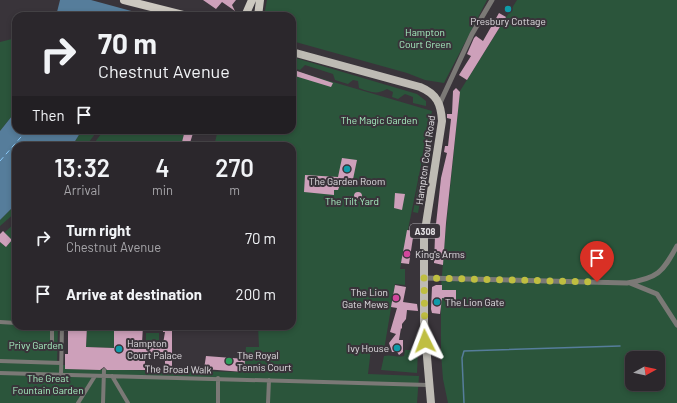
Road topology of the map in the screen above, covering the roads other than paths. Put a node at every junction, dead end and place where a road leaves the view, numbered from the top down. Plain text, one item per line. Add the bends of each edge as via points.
1 (124, 0) edge
2 (252, 0) edge
3 (260, 0) edge
4 (492, 0) edge
5 (150, 8) junction
6 (158, 12) edge
7 (174, 12) edge
8 (247, 12) edge
9 (258, 12) edge
10 (296, 53) edge
11 (440, 103) junction
12 (677, 246) edge
13 (651, 277) junction
14 (424, 278) junction
15 (627, 282) junction
16 (650, 290) junction
17 (0, 322) edge
18 (12, 323) edge
19 (677, 325) edge
20 (52, 330) edge
21 (62, 330) edge
22 (52, 347) dead end
23 (0, 361) edge
24 (61, 363) junction
25 (104, 370) dead end
26 (0, 373) edge
27 (61, 375) junction
28 (94, 376) junction
29 (103, 376) junction
30 (112, 376) junction
31 (218, 378) junction
32 (269, 380) junction
33 (428, 385) junction
34 (78, 403) edge
35 (103, 403) edge
36 (128, 403) edge
37 (218, 403) edge
38 (268, 403) edge
39 (431, 403) edge

1 - 5 highway
2 - 8 highway
3 - 9 highway
4 - 11 street via 472,34
5 - 6 highway
5 - 7 highway
10 - 11 main road, Hampton Court Road via 420,87 430,92
11 - 14 main road, Hampton Court Road / A308 via 442,121 424,237
12 - 13 street via 662,270
13 - 15 street
13 - 16 street
14 - 15 street
14 - 33 main road, Hampton Court Road / A308
15 - 16 street
16 - 19 street via 664,303
17 - 18 street
20 - 22 street
21 - 24 street
23 - 24 street
24 - 27 street
25 - 29 street
26 - 27 street, The Broad Walk
27 - 28 street, The Broad Walk
28 - 29 street, The Broad Walk
28 - 34 street
29 - 30 street, The Broad Walk
29 - 35 street
30 - 31 street, The Broad Walk
30 - 36 street
31 - 32 street, The Broad Walk
31 - 37 street
32 - 33 street, The Broad Walk
32 - 38 street
33 - 39 main road, Hampton Court Road / A308

